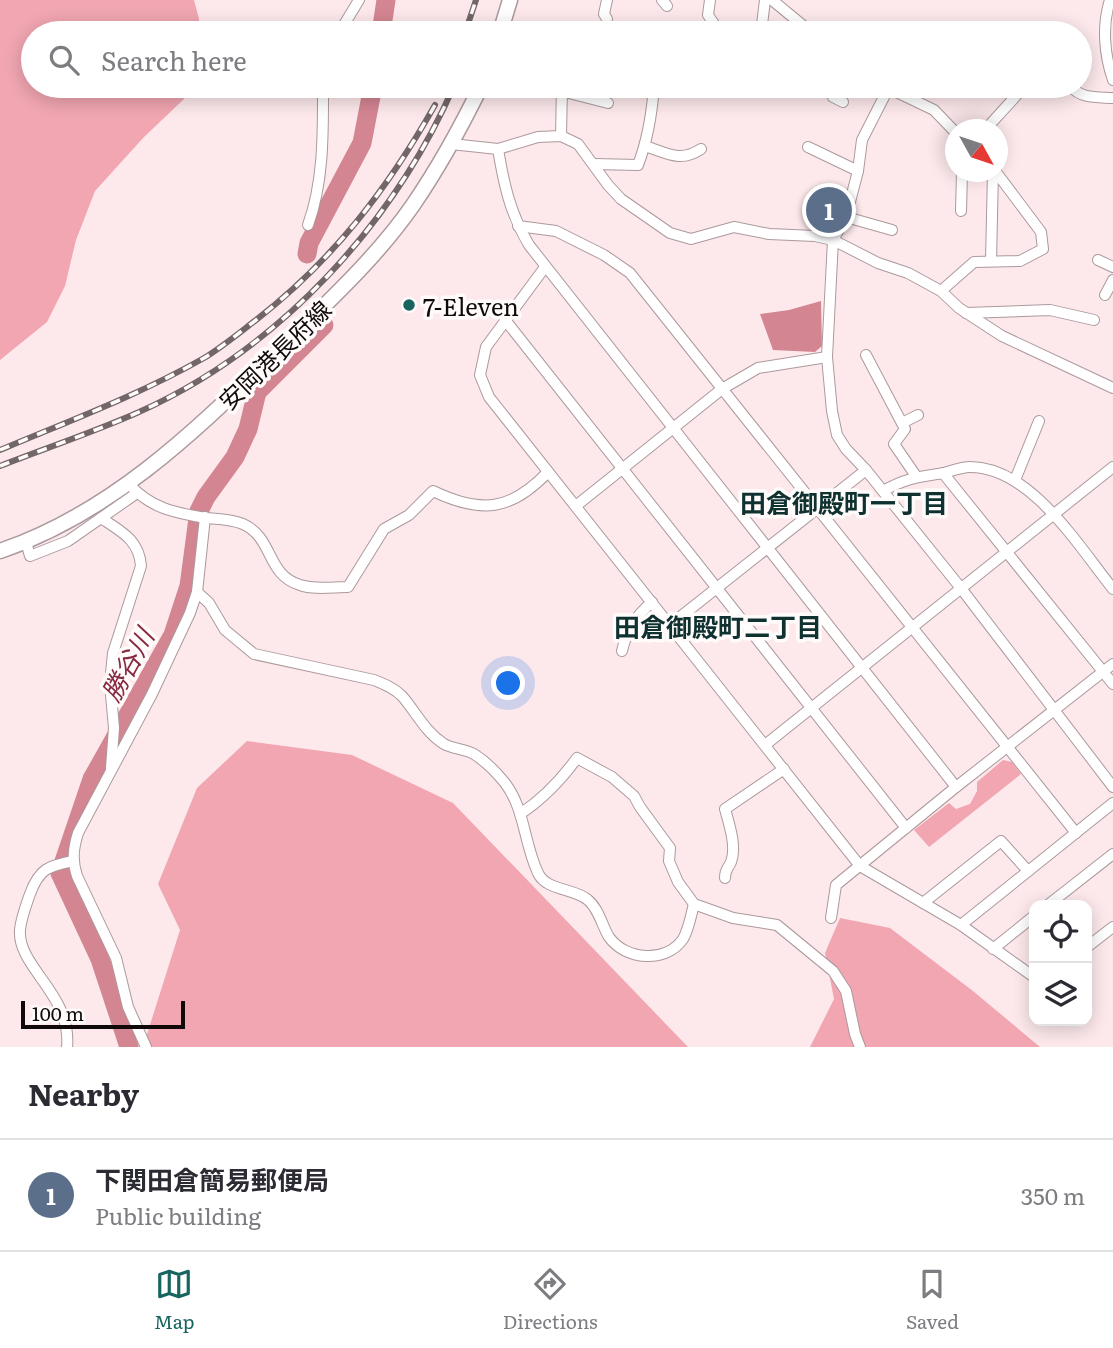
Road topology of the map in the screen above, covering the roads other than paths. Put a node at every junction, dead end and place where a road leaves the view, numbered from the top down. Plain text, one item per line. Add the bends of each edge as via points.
1 (359, 0) edge
2 (509, 0) edge
3 (607, 0) edge
4 (710, 0) edge
5 (765, 0) edge
6 (772, 0) edge
7 (1110, 0) edge
8 (607, 19) dead end
9 (346, 21) edge
10 (503, 21) edge
11 (712, 21) edge
12 (762, 21) edge
13 (797, 21) edge
14 (1113, 80) edge
15 (1092, 97) edge
16 (323, 98) edge
17 (475, 98) edge
18 (561, 98) edge
19 (592, 98) edge
20 (654, 98) edge
21 (835, 98) edge
22 (881, 98) edge
23 (909, 98) edge
24 (1015, 98) edge
25 (1113, 98) edge
26 (843, 102) dead end
27 (608, 103) dead end
28 (995, 119) edge
29 (945, 122) edge
30 (561, 136) junction
31 (452, 144) junction
32 (645, 146) junction
33 (808, 147) dead end
34 (498, 149) junction
35 (701, 149) dead end
36 (594, 164) junction
37 (858, 171) junction
38 (962, 182) edge
39 (994, 182) edge
40 (1003, 182) edge
41 (961, 211) dead end
42 (846, 216) junction
43 (308, 225) dead end
44 (517, 226) junction
45 (892, 230) dead end
46 (833, 240) junction
47 (1098, 260) dead end
48 (990, 261) junction
49 (545, 267) junction
50 (1113, 267) edge
51 (1113, 280) edge
52 (941, 291) junction
53 (1105, 295) dead end
54 (966, 313) junction
55 (1094, 320) dead end
56 (506, 321) junction
57 (866, 355) dead end
58 (827, 357) junction
59 (1113, 387) edge
60 (722, 389) junction
61 (918, 415) dead end
62 (1039, 421) dead end
63 (902, 423) junction
64 (673, 429) junction
65 (1113, 467) edge
66 (622, 468) junction
67 (866, 470) junction
68 (548, 472) junction
69 (943, 473) junction
70 (916, 476) junction
71 (1015, 480) junction
72 (133, 488) junction
73 (883, 492) junction
74 (577, 505) junction
75 (818, 509) junction
76 (1053, 514) junction
77 (200, 516) junction
78 (101, 519) junction
79 (26, 542) junction
80 (768, 547) junction
81 (0, 551) edge
82 (1006, 551) junction
83 (960, 587) junction
84 (717, 588) junction
85 (1113, 589) edge
86 (197, 592) junction
87 (652, 602) junction
88 (670, 625) junction
89 (912, 627) junction
90 (622, 651) dead end
91 (1113, 664) edge
92 (863, 667) junction
93 (1103, 672) junction
94 (1113, 684) edge
95 (811, 708) junction
96 (1054, 710) junction
97 (765, 745) junction
98 (1007, 747) junction
99 (784, 769) junction
100 (110, 772) junction
101 (956, 787) junction
102 (1113, 787) edge
103 (1113, 803) edge
104 (520, 814) junction
105 (906, 828) junction
106 (1076, 833) junction
107 (1113, 855) edge
108 (73, 861) junction
109 (860, 866) junction
110 (1028, 871) junction
111 (725, 878) dead end
112 (1054, 900) edge
113 (923, 903) junction
114 (694, 904) junction
115 (831, 918) dead end
116 (1029, 920) edge
117 (961, 925) junction
118 (1113, 927) edge
119 (1092, 943) edge
120 (993, 949) junction
121 (1029, 974) edge
122 (67, 1047) edge
123 (146, 1047) edge
124 (860, 1047) edge

1 - 9 street
2 - 10 main road
3 - 8 street
4 - 11 street
5 - 12 street
6 - 13 street
7 - 14 street via 1105,40
15 - 25 street
16 - 43 street via 322,149
17 - 31 main road, 安岡港長府線
18 - 30 street
19 - 27 street
20 - 32 street
21 - 26 street
22 - 37 street via 863,140
23 - 29 street via 934,110
24 - 28 street
30 - 34 street via 538,137
30 - 36 street via 578,144
31 - 34 street
31 - 72 main road, 安岡港長府線 via 398,224 331,299
32 - 35 street via 677,157 689,157
32 - 36 street via 638,165
33 - 37 street
34 - 44 street
36 - 46 street via 621,199 670,233 691,239 734,227
37 - 42 street
38 - 41 street
39 - 48 street
40 - 48 street via 1041,232 1043,249 1020,261
42 - 45 street
42 - 46 street
44 - 49 street
44 - 60 street via 556,231 630,273
46 - 52 street
46 - 58 street
47 - 50 street
48 - 52 street via 974,261
49 - 56 street
49 - 64 street
51 - 53 street
52 - 54 street
54 - 55 street via 1050,310
54 - 59 street via 1002,336
56 - 66 street
56 - 68 street via 486,347 480,375 489,397
57 - 63 street
58 - 60 street via 758,368
58 - 67 street via 837,436
60 - 64 street
60 - 75 street
61 - 63 street
62 - 71 street
63 - 70 street via 905,429 894,444
64 - 66 street
64 - 80 street
65 - 76 street
66 - 74 street
66 - 84 street
67 - 73 street
67 - 75 street
68 - 74 street
68 - 77 street via 523,494 497,506 471,505 433,491 409,515 384,529 348,587 296,584 273,565 264,539 251,528
69 - 70 street
69 - 71 street via 970,467
69 - 82 street
70 - 73 street
71 - 76 street
72 - 77 street via 158,507
72 - 78 street
72 - 79 main road, 安岡港長府線
73 - 83 street
74 - 87 street
75 - 80 street
75 - 89 street
76 - 82 street
76 - 85 street
77 - 86 street
78 - 79 street via 68,541 30,556
78 - 100 street via 136,545 141,566 113,653
79 - 81 main road, 安岡港長府線
80 - 84 street
80 - 92 street
82 - 83 street
82 - 93 street
83 - 89 street
83 - 96 street
84 - 88 street
84 - 95 street
86 - 100 street via 181,635
86 - 104 street via 225,630 254,654 391,687 445,745 474,754 494,771 513,795
87 - 88 street
87 - 90 street via 635,617
88 - 97 street
89 - 92 street
89 - 98 street
91 - 93 street
92 - 95 street
92 - 101 street
93 - 94 street
93 - 96 street
95 - 97 street
95 - 105 street
96 - 98 street
96 - 102 street
97 - 99 street
98 - 101 street
98 - 106 street
99 - 109 street
99 - 111 street via 725,809 732,861
100 - 108 street via 78,833
101 - 105 street
103 - 106 street
104 - 114 street via 558,783 578,758 635,796 670,848 669,861 678,882
104 - 114 street via 538,874 587,899 622,950 646,957 673,948 684,938
105 - 109 street
106 - 110 street
107 - 112 street
108 - 122 street via 46,867 32,889 19,930 28,956 61,1007 68,1030
108 - 123 street via 113,951 128,1007
109 - 113 street
109 - 115 street via 836,885
110 - 113 street via 1001,841
110 - 117 street
113 - 117 street
114 - 124 street via 733,918 777,925 817,956 846,991
116 - 120 street
117 - 120 street
118 - 119 street
120 - 121 street

